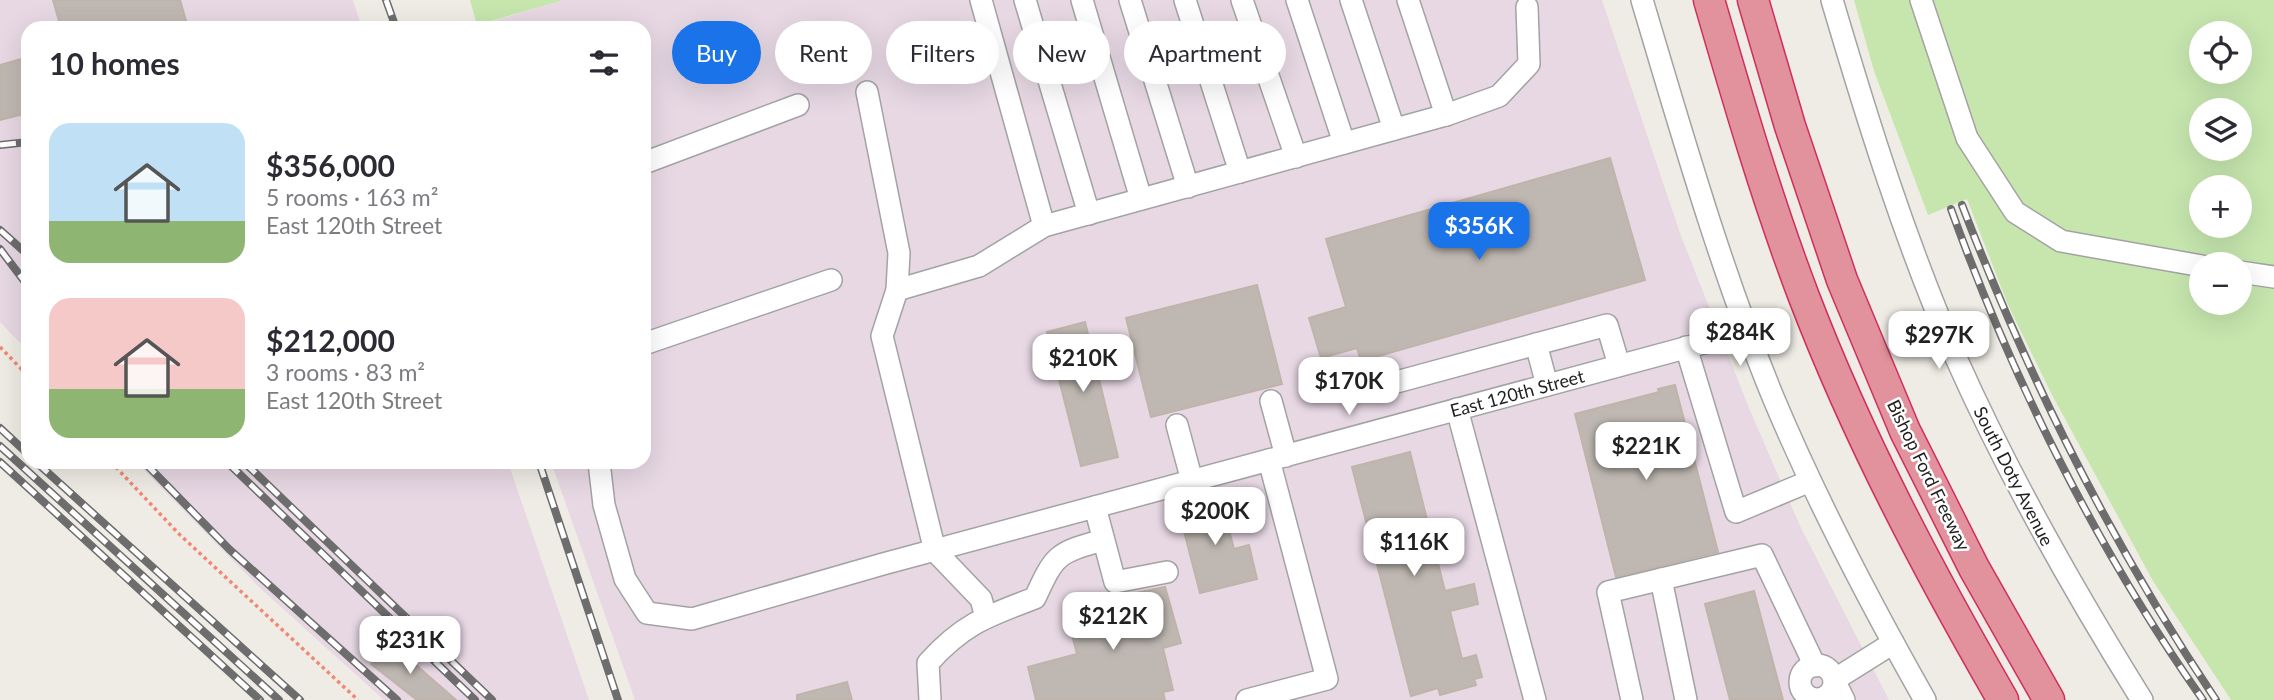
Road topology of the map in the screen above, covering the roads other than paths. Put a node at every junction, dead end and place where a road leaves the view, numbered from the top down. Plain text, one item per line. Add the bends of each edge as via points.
1 (981, 0) edge
2 (1025, 0) edge
3 (1082, 0) edge
4 (1130, 0) edge
5 (1185, 0) edge
6 (1242, 0) edge
7 (1297, 0) edge
8 (1351, 0) edge
9 (1408, 0) edge
10 (1642, 0) edge
11 (1709, 0) edge
12 (1753, 0) edge
13 (1832, 0) edge
14 (1921, 0) edge
15 (1527, 7) dead end
16 (867, 92) dead end
17 (798, 105) dead end
18 (1446, 115) junction
19 (1394, 129) junction
20 (1344, 143) junction
21 (1296, 157) junction
22 (651, 160) edge
23 (1240, 172) junction
24 (1188, 187) junction
25 (1140, 200) junction
26 (1088, 214) junction
27 (1044, 226) junction
28 (2189, 264) edge
29 (2252, 274) edge
30 (2274, 277) edge
31 (831, 280) dead end
32 (897, 290) junction
33 (1748, 331) junction
34 (651, 342) edge
35 (1536, 344) junction
36 (1686, 347) junction
37 (1619, 365) junction
38 (1548, 385) junction
39 (1378, 387) dead end
40 (1271, 401) dead end
41 (1457, 409) junction
42 (1177, 425) dead end
43 (1277, 458) junction
44 (600, 469) edge
45 (1192, 481) junction
46 (1810, 481) junction
47 (1095, 508) junction
48 (1103, 540) junction
49 (935, 551) junction
50 (1167, 572) dead end
51 (1661, 579) junction
52 (986, 617) junction
53 (1893, 643) junction
54 (1815, 666) junction
55 (1834, 680) junction
56 (1820, 699) edge
57 (930, 700) edge
58 (1247, 700) edge
59 (1535, 700) edge
60 (1632, 700) edge
61 (1686, 700) edge
62 (1844, 700) edge
63 (1925, 700) edge
64 (2003, 700) edge
65 (2049, 700) edge
66 (2143, 700) edge

1 - 27 street
2 - 26 street
3 - 25 street
4 - 24 street
5 - 23 street
6 - 21 street
7 - 20 street
8 - 19 street
9 - 18 street
10 - 33 street
11 - 64 highway via 1749,138 1838,380 1923,559
12 - 65 highway, Bishop Ford Freeway via 1842,280 1905,431 1974,568
13 - 66 street, South Doty Avenue via 1901,218 1957,360 2034,518
14 - 28 street via 1967,138 2015,212 2062,241
15 - 18 street via 1529,64 1499,96
16 - 32 street via 899,253
17 - 22 street
18 - 19 street
19 - 20 street
20 - 21 street
21 - 23 street
23 - 24 street
24 - 25 street
25 - 26 street
26 - 27 street
27 - 32 street via 979,265
29 - 30 street
31 - 34 street
32 - 49 street via 882,336
33 - 36 street, East 120th Street
33 - 46 street
35 - 37 street via 1607,325
35 - 38 street
35 - 39 street
36 - 37 street, East 120th Street
36 - 46 street via 1736,512
37 - 38 street, East 120th Street
38 - 41 street, East 120th Street
40 - 43 street
41 - 43 street, East 120th Street
41 - 59 street
42 - 45 street
43 - 45 street, East 120th Street
43 - 58 street via 1327,679
44 - 49 street, East 120th Street via 604,505 625,579 647,613 692,619
45 - 47 street, East 120th Street
46 - 53 street
47 - 48 street
47 - 49 street, East 120th Street
48 - 50 street via 1115,582
48 - 52 street via 1063,551 1035,598
49 - 52 street via 981,599
51 - 54 street via 1762,555
51 - 60 street via 1608,592
51 - 61 street
52 - 57 street via 953,636 928,663
53 - 55 street
53 - 63 street
54 - 55 street via 1829,671
54 - 56 street via 1805,671 1801,685 1805,694
55 - 56 street via 1832,690
55 - 62 street

